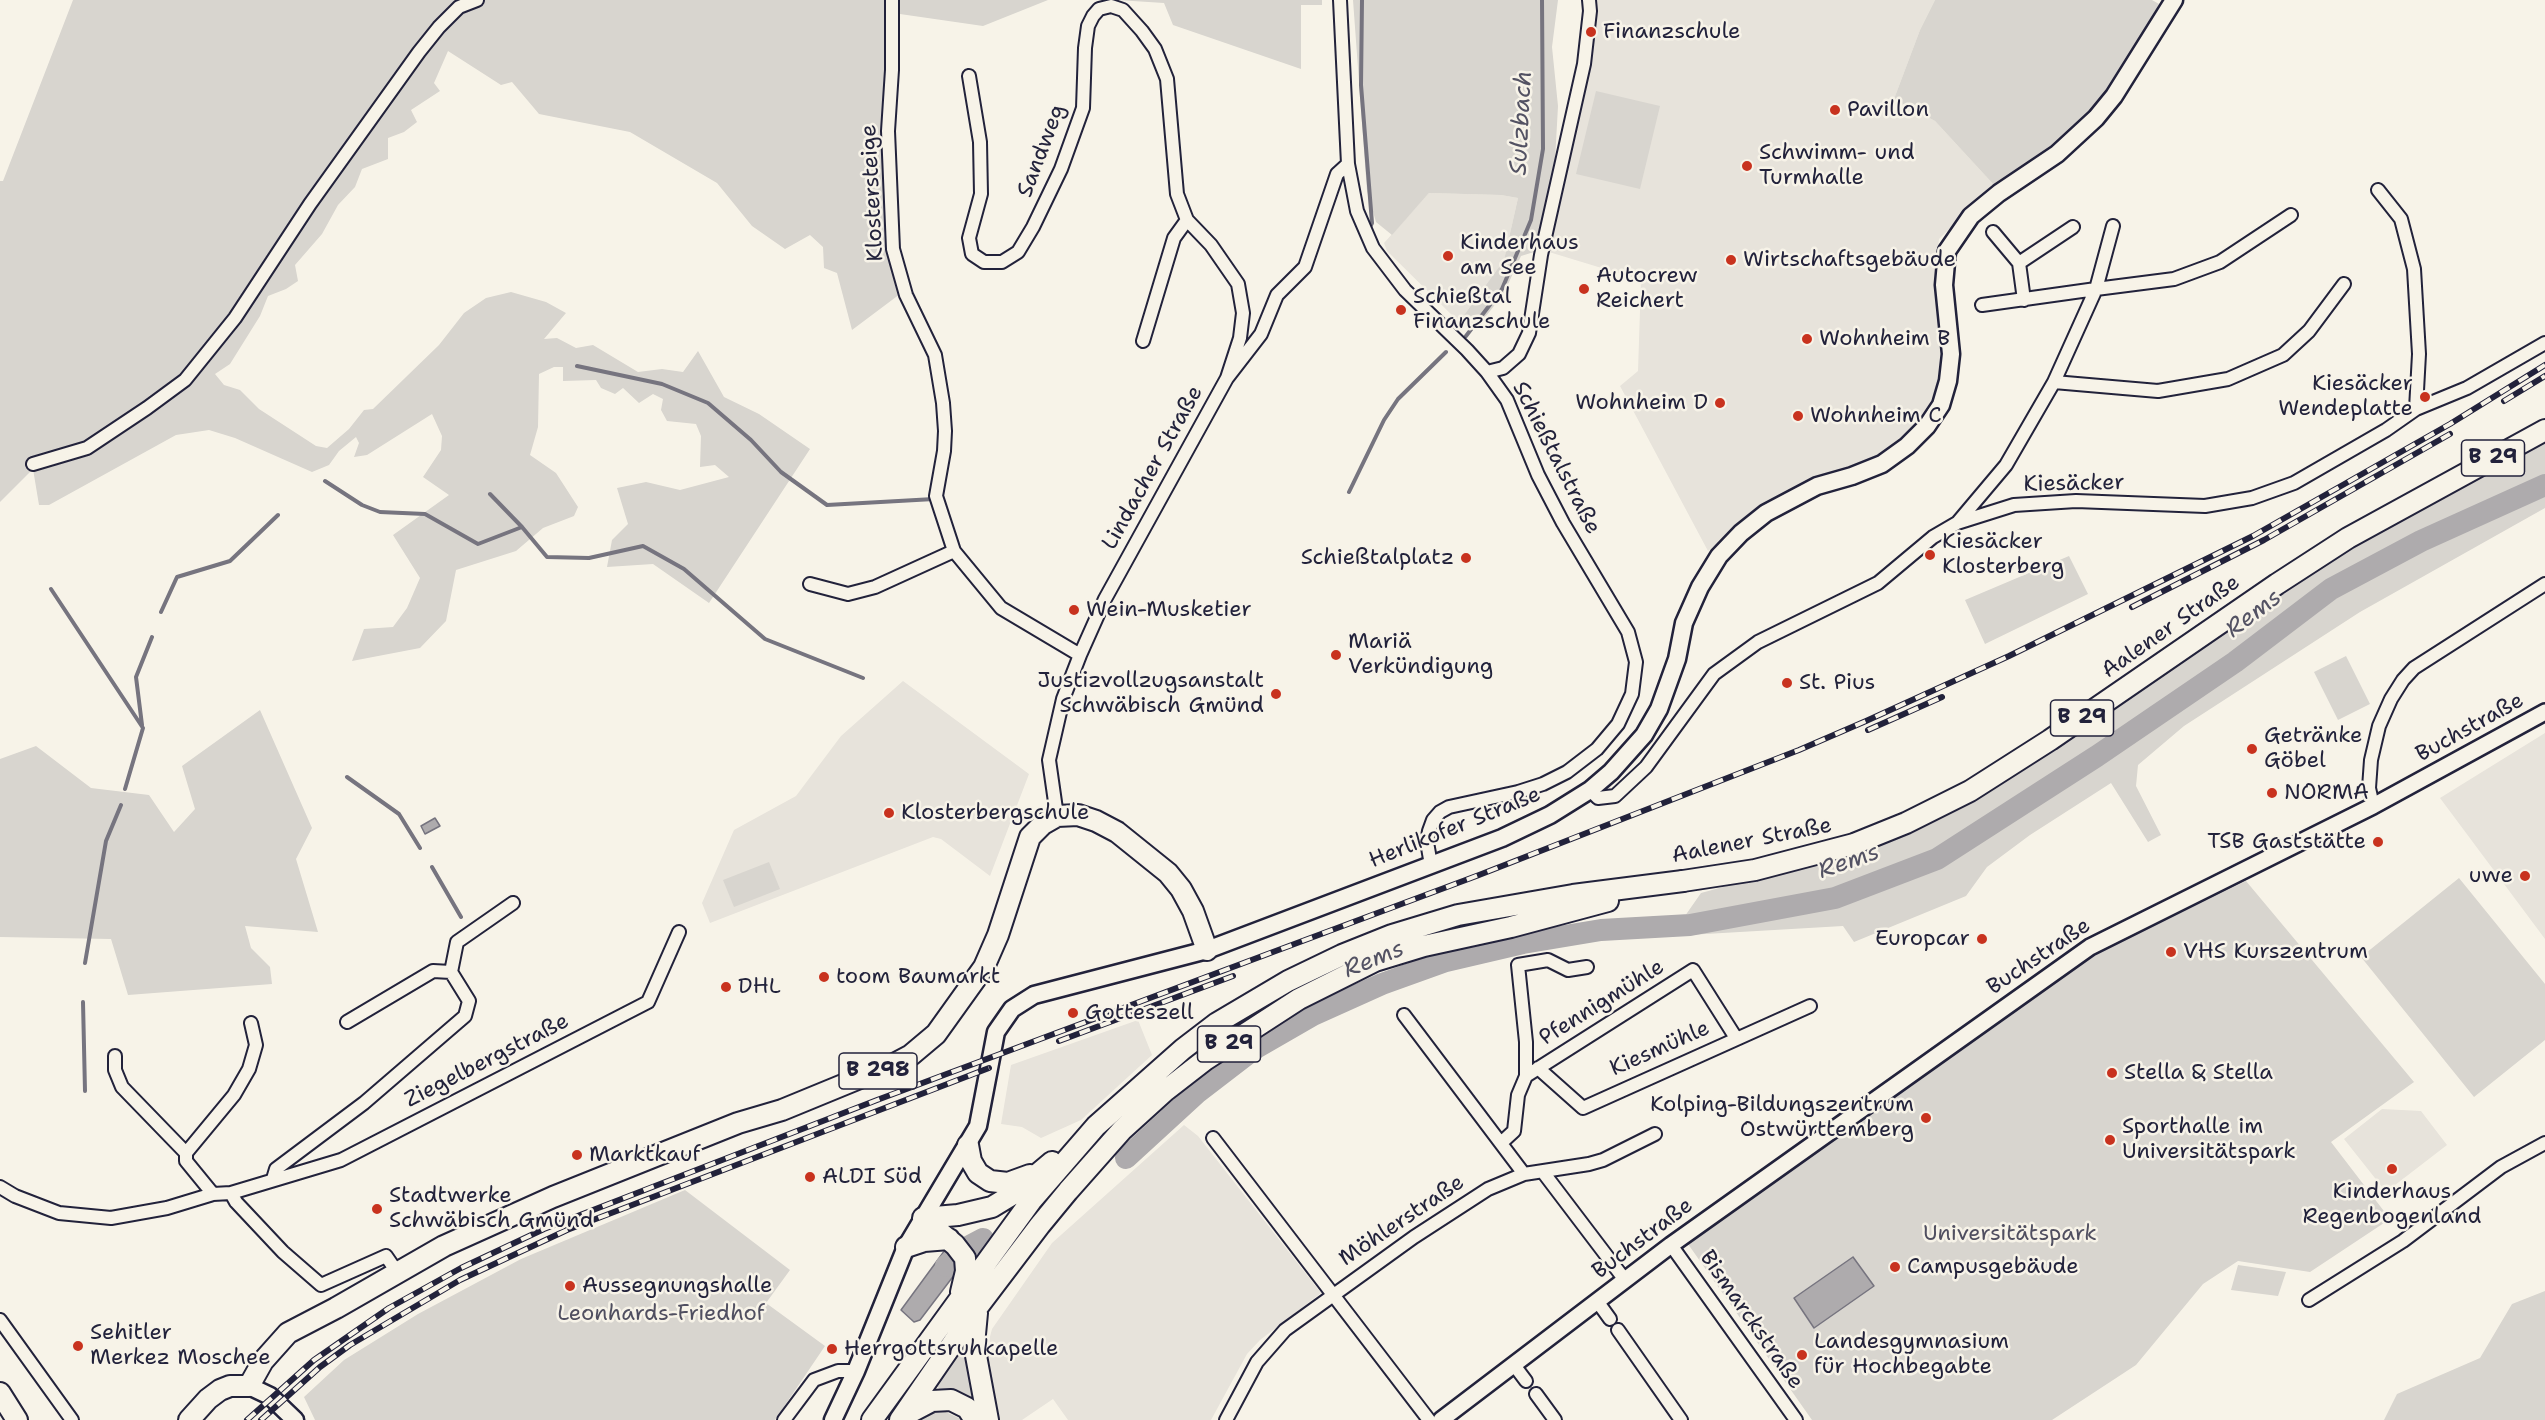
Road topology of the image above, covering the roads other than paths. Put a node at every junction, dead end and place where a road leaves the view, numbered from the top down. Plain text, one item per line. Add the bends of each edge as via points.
1 (477, 0) edge
2 (892, 0) edge
3 (1340, 0) edge
4 (1589, 0) edge
5 (2174, 0) edge
6 (969, 76) dead end
7 (1348, 164) junction
8 (2378, 190) dead end
9 (2290, 215) dead end
10 (1186, 220) junction
11 (2113, 226) dead end
12 (2073, 227) dead end
13 (1993, 232) dead end
14 (2019, 263) junction
15 (2344, 284) dead end
16 (2096, 289) junction
17 (2024, 300) junction
18 (1982, 305) dead end
19 (1143, 340) dead end
20 (2545, 343) edge
21 (1487, 372) junction
22 (1227, 378) junction
23 (2054, 381) junction
24 (2416, 409) junction
25 (2545, 430) edge
26 (33, 464) dead end
27 (1957, 523) junction
28 (954, 551) junction
29 (810, 584) dead end
30 (2545, 584) edge
31 (1080, 655) junction
32 (2545, 712) edge
33 (1590, 790) junction
34 (2373, 806) junction
35 (1057, 816) junction
36 (1431, 865) junction
37 (1683, 881) junction
38 (513, 903) dead end
39 (679, 932) dead end
40 (1207, 950) junction
41 (1587, 967) dead end
42 (451, 972) junction
43 (1810, 1006) dead end
44 (1404, 1015) dead end
45 (347, 1022) dead end
46 (251, 1023) dead end
47 (1736, 1038) junction
48 (115, 1056) dead end
49 (1539, 1068) junction
50 (1526, 1076) junction
51 (1096, 1126) junction
52 (1655, 1134) dead end
53 (1213, 1138) dead end
54 (1501, 1143) junction
55 (2545, 1143) edge
56 (968, 1145) junction
57 (186, 1153) junction
58 (1044, 1169) junction
59 (1544, 1172) junction
60 (1524, 1174) junction
61 (273, 1179) junction
62 (0, 1187) edge
63 (231, 1193) junction
64 (213, 1194) junction
65 (923, 1218) junction
66 (949, 1239) junction
67 (1671, 1245) junction
68 (906, 1247) junction
69 (397, 1272) junction
70 (1625, 1280) junction
71 (1333, 1294) junction
72 (959, 1300) junction
73 (2309, 1300) dead end
74 (1597, 1301) junction
75 (977, 1308) junction
76 (1610, 1319) dead end
77 (0, 1320) edge
78 (1618, 1330) dead end
79 (1514, 1365) junction
80 (856, 1371) junction
81 (1526, 1381) dead end
82 (249, 1386) junction
83 (0, 1393) edge
84 (1536, 1394) dead end
85 (901, 1419) edge
86 (17, 1420) edge
87 (72, 1420) edge
88 (189, 1420) edge
89 (295, 1420) edge
90 (784, 1420) edge
91 (833, 1420) edge
92 (872, 1420) edge
93 (975, 1420) edge
94 (988, 1420) edge
95 (1226, 1420) edge
96 (1429, 1420) edge
97 (1441, 1420) edge
98 (1556, 1420) edge
99 (1681, 1420) edge
100 (1796, 1420) edge

1 - 26 street via 459,7 419,52 310,204 235,318 185,380 87,447
2 - 28 street, Klostersteige via 888,131 893,249 906,296 935,355 945,431 936,496
3 - 7 street
4 - 21 street, Schießtalstraße via 1584,64 1541,255 1529,333 1519,354 1503,368
5 - 33 main road, Herlikofer Straße via 2121,87 2096,118 2057,154 1971,216 1947,251 1944,285 1951,354 1948,381 1941,405 1926,426 1882,464 1817,486 1766,513 1719,556 1684,623 1677,659 1659,709 1629,754
6 - 10 street, Sandweg via 980,142 981,194 969,238 972,254 984,262 1002,262 1018,252 1051,193 1083,108 1088,26 1099,9 1111,6 1123,10 1142,31 1155,49 1167,79 1173,168
7 - 21 street via 1357,211 1373,248 1405,290
7 - 22 street, Lindacher Straße via 1337,174 1305,267 1276,295 1261,334
8 - 24 street via 2401,219 2414,269 2419,354
9 - 16 street via 2220,262 2174,279
10 - 19 street via 1173,238
10 - 22 street, Sandweg via 1211,245 1238,284 1243,313 1240,338
11 - 16 street
12 - 14 street
13 - 14 street
14 - 17 street
15 - 23 street via 2309,331 2283,355 2228,379 2158,391
16 - 17 street
16 - 23 street
17 - 18 street
20 - 24 street, Kiesäcker via 2468,388
21 - 36 street, Schießtalstraße via 1507,400 1563,523 1628,632 1636,662 1632,694 1618,724 1597,749 1543,784 1440,812 1433,820 1427,842
22 - 31 street, Lindacher Straße via 1106,598
23 - 27 street via 2006,465
24 - 27 street, Kiesäcker via 2294,483 2252,498 2205,506 2076,501 2025,504
25 - 37 main road, Aalener Straße / B 29 via 2348,538 2004,771 1953,800 1877,835 1823,854
27 - 33 street, Kiesäcker via 1933,537 1878,584 1758,642 1714,674 1646,767 1615,796 1598,798
28 - 29 street via 866,590 848,594
28 - 31 street, Klostersteige via 1001,608
30 - 34 street via 2414,668 2403,681 2379,726 2371,760 2369,788
31 - 35 street, Lindacher Straße via 1063,699 1049,760
32 - 34 street, Buchstraße
33 - 36 main road, Herlikofer Straße via 1531,824
34 - 67 street, Buchstraße via 2090,947
35 - 40 main road via 1078,815 1096,820 1168,873 1193,911
35 - 69 main road, B 298 via 1030,837 984,967 936,1034 911,1055 782,1110 738,1123 500,1219
36 - 40 main road, Herlikofer Straße
37 - 51 main road, Aalener Straße / B 29 via 1458,915 1342,955 1217,1023
37 - 75 main road, B 29 via 1375,961 1299,999 1205,1060 1122,1130 1040,1225
38 - 42 street via 457,942
39 - 61 street, Ziegelbergstraße via 648,1002 340,1160
40 - 56 main road, Herlikofer Straße via 1040,993 1021,1002 996,1032 981,1114
41 - 50 street, Pfennigmühle via 1569,970 1548,960 1518,965
42 - 45 street via 434,972
42 - 61 street, Ziegelbergstraße via 469,1001 465,1016 364,1103 276,1169
43 - 47 street, Kiesmühle
44 - 54 street
46 - 57 street via 256,1045 249,1069 234,1095
47 - 49 street, Kiesmühle via 1582,1108
47 - 49 street, Pfennigmühle via 1692,970
48 - 57 street via 122,1087
49 - 50 street, Pfennigmühle
50 - 54 street, Pfennigmühle via 1518,1095 1514,1131
51 - 58 main road
51 - 72 main road, B 29 via 1031,1201
52 - 59 street, Möhlerstraße via 1603,1160
53 - 71 street
54 - 60 street
55 - 73 street via 2501,1167 2403,1241
56 - 58 main road via 978,1173 990,1181 1008,1183
56 - 65 main road, Herlikofer Straße
57 - 64 street via 186,1161
58 - 65 main road via 992,1207
59 - 60 street, Möhlerstraße
59 - 70 street
60 - 71 street, Möhlerstraße via 1488,1189
61 - 63 street, Ziegelbergstraße
62 - 64 street, Ziegelbergstraße via 59,1213 111,1218 167,1208
63 - 64 street, Ziegelbergstraße
63 - 69 street via 283,1252 321,1285 386,1256
65 - 66 main road
65 - 68 main road
66 - 68 main road
66 - 72 main road via 964,1258 965,1281
67 - 70 street, Buchstraße
67 - 100 street, Bismarckstraße
68 - 80 main road
69 - 82 main road, B 298 via 288,1333 263,1361
70 - 74 street, Buchstraße
71 - 95 street, Möhlerstraße via 1269,1347
71 - 96 street
72 - 92 main road, B 29
74 - 76 street, Buchstraße
74 - 79 street, Buchstraße
75 - 85 main road, B 29
75 - 94 main road via 974,1345
77 - 87 street
78 - 99 street
79 - 81 street
79 - 97 street, Buchstraße
80 - 90 street via 837,1371 814,1380
80 - 91 main road
82 - 88 main road via 220,1390
82 - 89 main road via 270,1396
83 - 86 main road
84 - 98 street
85 - 93 main road via 942,1399 960,1403

